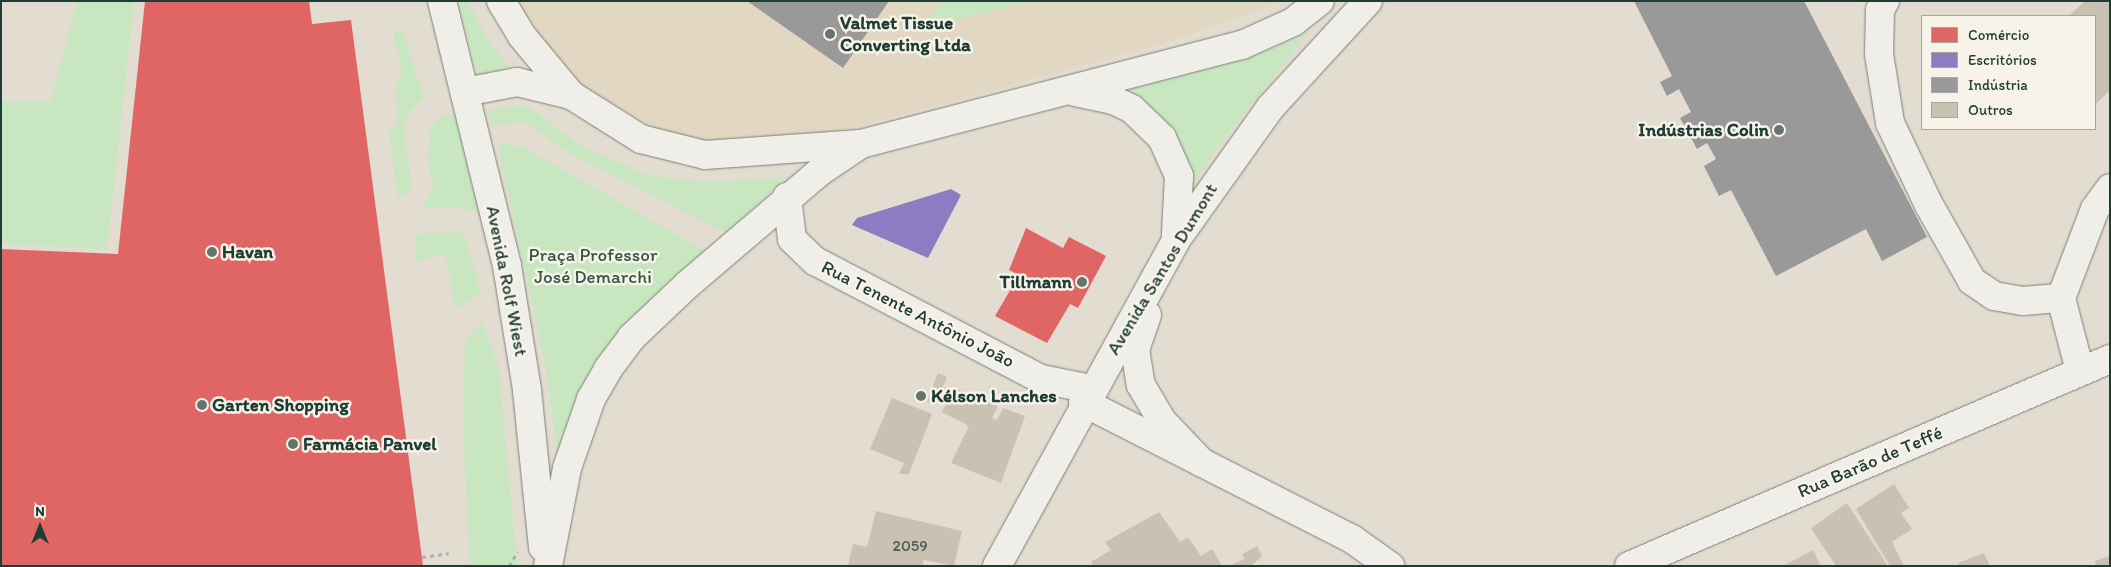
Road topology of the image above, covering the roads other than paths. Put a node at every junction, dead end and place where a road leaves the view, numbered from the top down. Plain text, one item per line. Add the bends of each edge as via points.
1 (442, 1) edge
2 (501, 1) edge
3 (1320, 1) edge
4 (1368, 1) edge
5 (1885, 1) edge
6 (1064, 91) junction
7 (466, 92) junction
8 (571, 95) junction
9 (861, 144) junction
10 (1233, 155) junction
11 (2110, 188) edge
12 (787, 197) junction
13 (1176, 240) junction
14 (2061, 298) junction
15 (2110, 358) edge
16 (2080, 371) junction
17 (1087, 395) junction
18 (1201, 462) junction
19 (546, 566) edge
20 (997, 566) edge
21 (1390, 566) edge
22 (1629, 566) edge

1 - 7 main road, Avenida Rolf Wiest
2 - 8 main road via 522,36
3 - 6 main road via 1293,22 1242,45
4 - 10 main road, Avenida Santos Dumont via 1297,74
5 - 14 main road via 1880,10 1878,54 1890,124 1972,281 1994,296 2023,301
6 - 9 main road
6 - 13 main road via 1113,100 1132,109 1162,138 1178,176
7 - 8 main road via 517,82
7 - 19 main road, Avenida Rolf Wiest via 516,317
8 - 9 main road via 641,139 705,155
9 - 12 main road
10 - 13 main road, Avenida Santos Dumont
10 - 18 main road via 1213,201 1148,312 1135,349 1147,397
11 - 14 main road via 2095,209
12 - 17 main road, Rua Tenente Antônio João via 792,239 816,261 1041,379
12 - 19 main road via 660,311 608,369 591,399 567,468
13 - 17 main road, Avenida Santos Dumont
14 - 16 main road
15 - 16 main road, Rua Barão de Teffé
16 - 22 main road, Rua Barão de Teffé
17 - 18 main road, Rua Tenente Antônio João
17 - 20 main road, Avenida Santos Dumont
18 - 21 main road, Rua Tenente Antônio João via 1352,539

